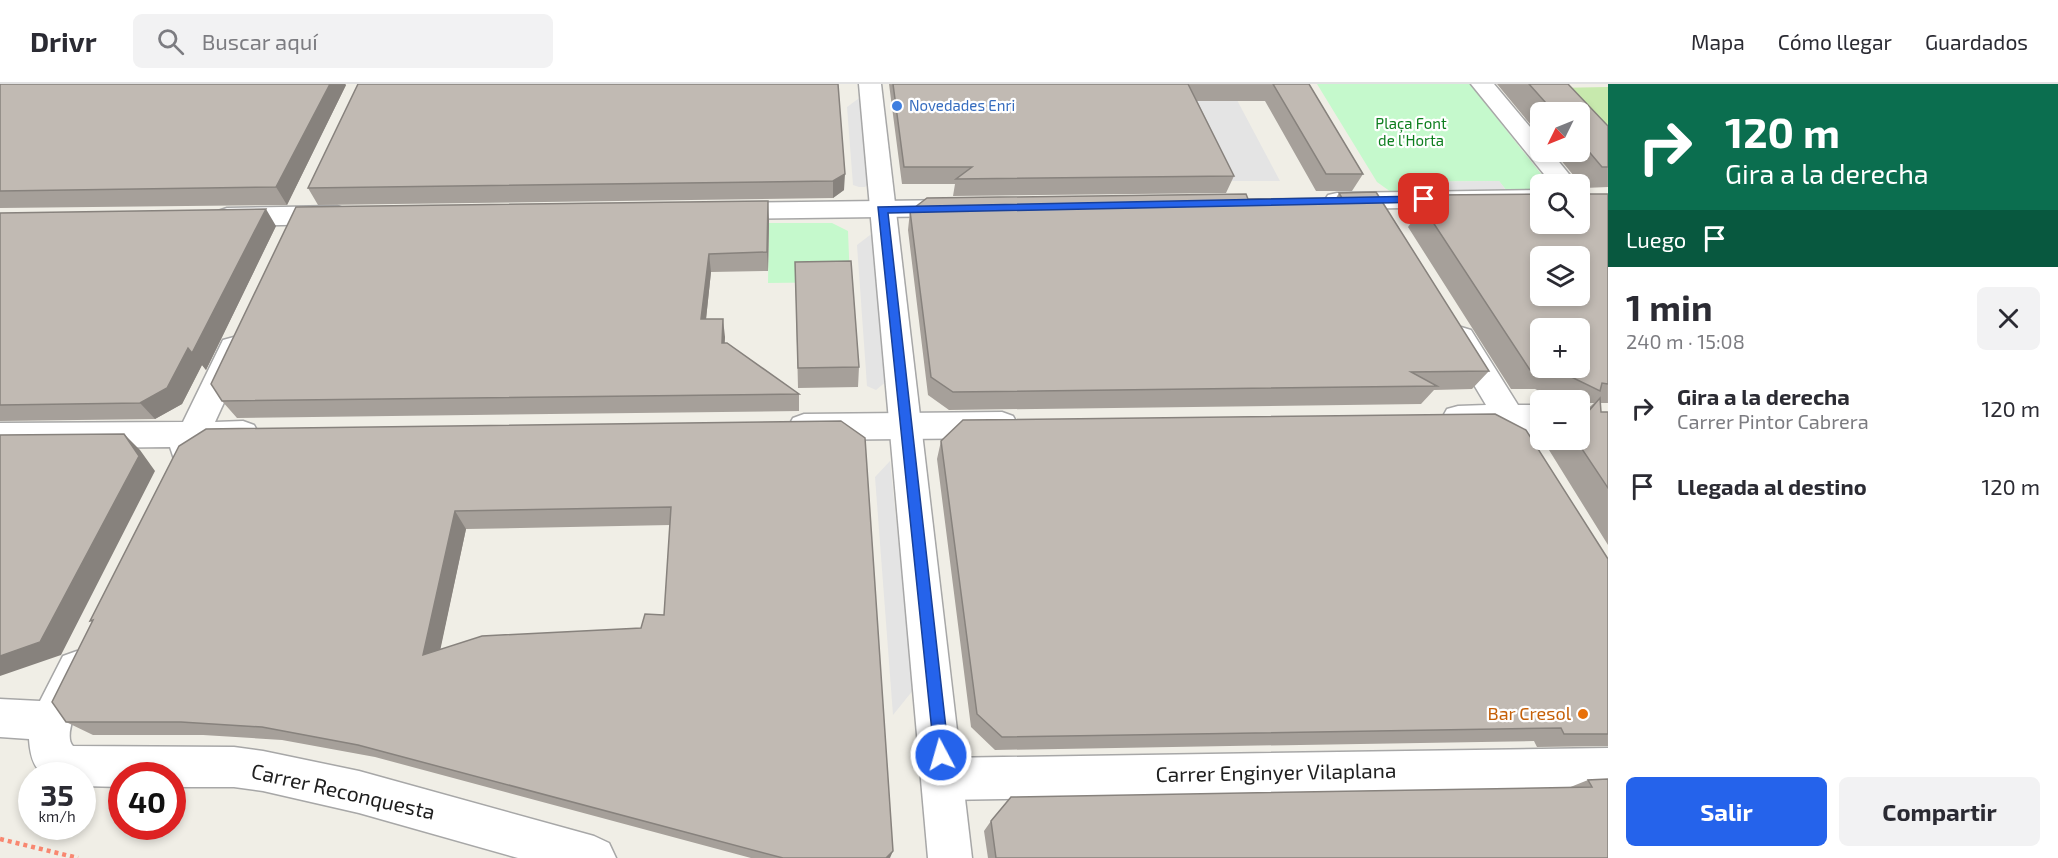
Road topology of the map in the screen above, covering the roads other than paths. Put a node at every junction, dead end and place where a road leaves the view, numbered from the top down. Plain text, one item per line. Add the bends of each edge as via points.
1 (870, 84) edge
2 (1482, 84) edge
3 (1359, 171) edge
4 (1557, 174) edge
5 (311, 186) edge
6 (1530, 198) edge
7 (1378, 200) junction
8 (1311, 201) edge
9 (985, 207) edge
10 (882, 209) junction
11 (703, 211) edge
12 (356, 215) edge
13 (297, 216) junction
14 (202, 217) edge
15 (1396, 230) edge
16 (282, 247) edge
17 (1449, 319) edge
18 (247, 320) edge
19 (1509, 417) junction
20 (1530, 417) edge
21 (1427, 419) edge
22 (1036, 424) edge
23 (905, 426) junction
24 (775, 428) edge
25 (276, 434) edge
26 (192, 435) junction
27 (0, 436) edge
28 (1534, 458) edge
29 (172, 477) edge
30 (88, 647) edge
31 (0, 718) edge
32 (51, 721) junction
33 (1608, 768) edge
34 (943, 779) junction
35 (594, 858) edge
36 (950, 858) edge

1 - 10 street
2 - 4 street
3 - 7 street
5 - 13 street
6 - 7 street
7 - 8 street
7 - 15 street
9 - 10 street
10 - 11 street
10 - 23 street
12 - 13 street
13 - 14 street
13 - 16 street
17 - 19 street
18 - 26 street
19 - 20 street
19 - 21 street
19 - 28 street
22 - 23 street
23 - 24 street
23 - 34 street
25 - 26 street
26 - 27 street
26 - 29 street
30 - 32 street
31 - 32 street
32 - 35 street, Carrer Reconquesta via 51,756 69,766 234,767 263,771 360,792
33 - 34 street, Carrer Enginyer Vilaplana
34 - 36 street

